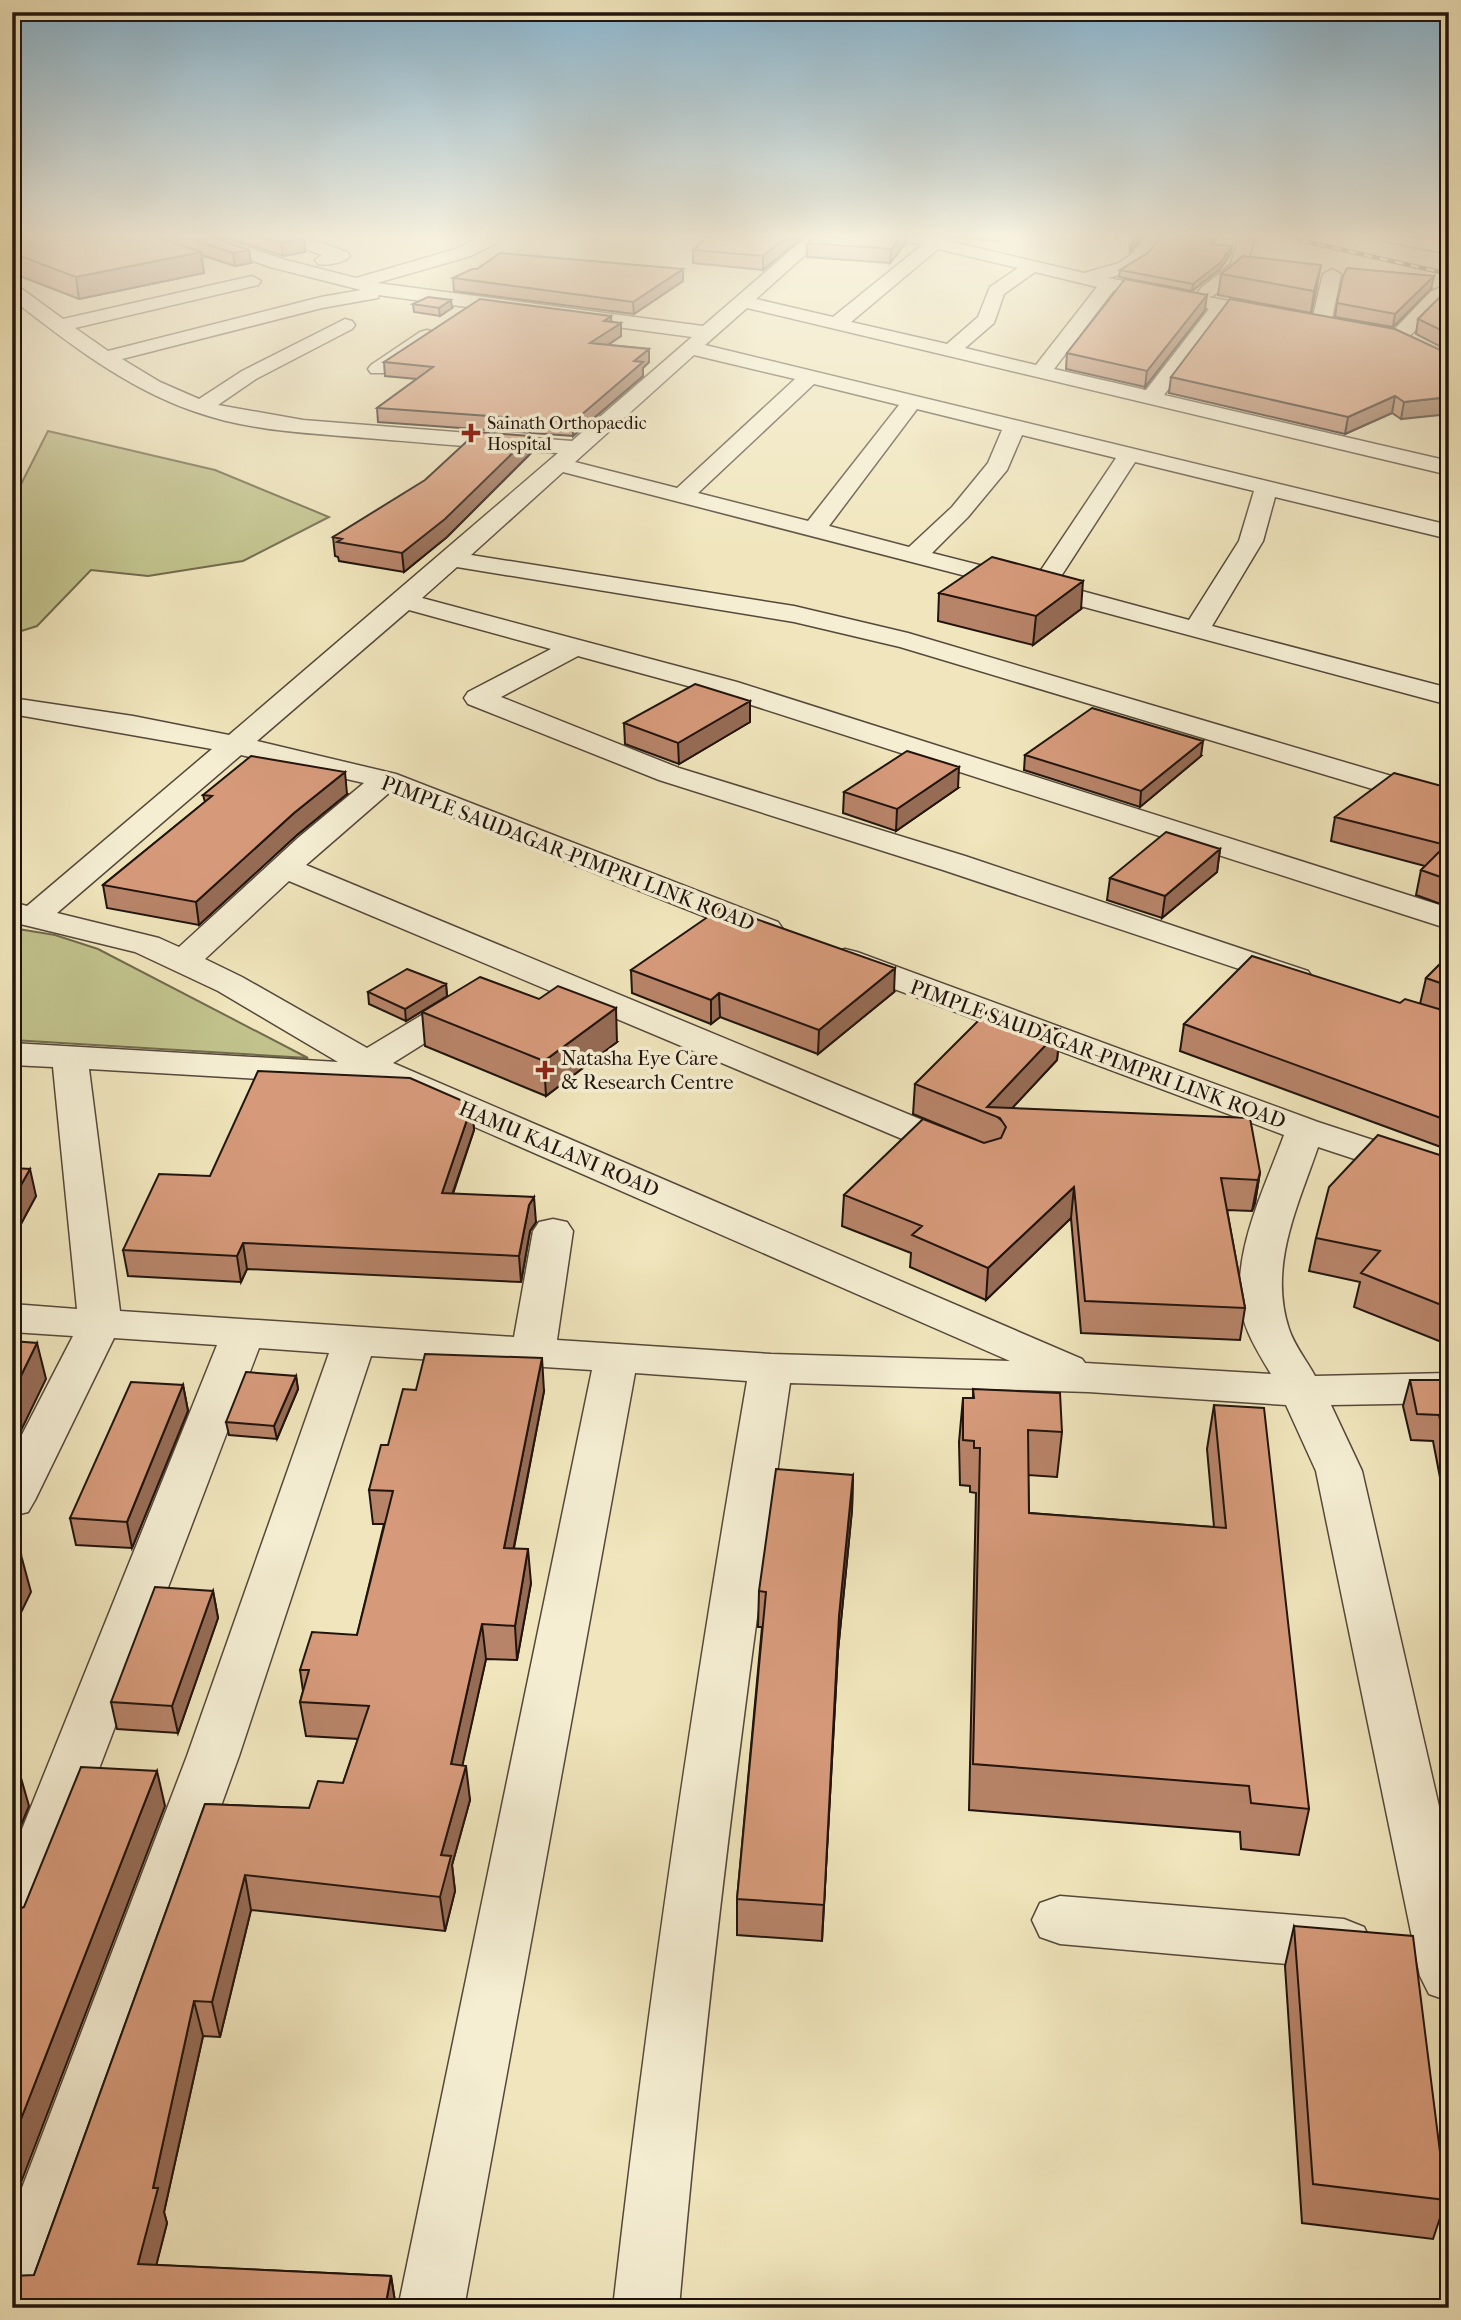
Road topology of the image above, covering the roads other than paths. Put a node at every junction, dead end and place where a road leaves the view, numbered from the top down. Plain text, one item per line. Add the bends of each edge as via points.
1 (88, 345) edge
2 (153, 345) edge
3 (306, 345) edge
4 (413, 345) edge
5 (695, 345) edge
6 (713, 345) edge
7 (926, 345) edge
8 (957, 345) edge
9 (1062, 345) edge
10 (1191, 345) edge
11 (950, 351) junction
12 (107, 357) junction
13 (378, 369) dead end
14 (1041, 372) junction
15 (809, 377) junction
16 (1151, 398) junction
17 (912, 402) junction
18 (201, 407) junction
19 (1014, 427) junction
20 (1129, 455) junction
21 (567, 456) junction
22 (1449, 468) edge
23 (1266, 488) junction
24 (682, 496) junction
25 (813, 531) junction
26 (1449, 532) edge
27 (914, 556) junction
28 (450, 559) junction
29 (1041, 588) junction
30 (404, 601) junction
31 (1196, 630) junction
32 (575, 647) junction
33 (1449, 697) edge
34 (12, 706) edge
35 (234, 745) junction
36 (386, 780) junction
37 (1449, 803) edge
38 (286, 868) junction
39 (23, 915) edge
40 (1449, 919) edge
41 (184, 961) junction
42 (524, 967) junction
43 (1318, 985) edge
44 (12, 1054) edge
45 (70, 1059) junction
46 (377, 1069) junction
47 (1304, 1130) junction
48 (982, 1159) edge
49 (1449, 1178) edge
50 (553, 1231) dead end
51 (12, 1318) edge
52 (100, 1324) junction
53 (243, 1334) junction
54 (354, 1342) junction
55 (533, 1353) junction
56 (616, 1359) junction
57 (771, 1368) junction
58 (1088, 1378) junction
59 (1449, 1388) edge
60 (1302, 1391) junction
61 (12, 1500) edge
62 (1060, 1920) dead end
63 (12, 1924) edge
64 (1446, 1964) edge
65 (12, 2306) edge
66 (431, 2308) edge
67 (646, 2308) edge

1 - 12 street
2 - 12 street
3 - 18 street
4 - 13 street
5 - 21 street
6 - 15 street
7 - 11 street
8 - 11 street
9 - 14 street
10 - 16 street
11 - 14 street
12 - 18 street
14 - 16 street
15 - 17 street
15 - 24 street
16 - 22 street
17 - 19 street
17 - 25 street
18 - 21 street via 253,419
19 - 20 street
19 - 27 street via 999,465 960,512
20 - 23 street
20 - 29 street
21 - 24 street
21 - 28 street
23 - 26 street
23 - 31 street via 1251,541
24 - 25 street
25 - 27 street
27 - 29 street
28 - 30 street
28 - 37 street via 781,611 908,641
29 - 31 street
30 - 32 street
30 - 35 street
31 - 33 street
32 - 40 street via 727,688
32 - 43 street via 478,698 669,774
34 - 35 street, PIMPLE SAUDAGAR-PIMPRI LINK ROAD
35 - 36 street, PIMPLE SAUDAGAR-PIMPRI LINK ROAD
35 - 39 street
36 - 38 street
36 - 47 street, PIMPLE SAUDAGAR-PIMPRI LINK ROAD via 803,943
38 - 41 street
38 - 42 street
39 - 41 street, HAMU KALANI ROAD via 147,944
41 - 46 street, HAMU KALANI ROAD
42 - 46 street
42 - 48 street
44 - 45 street
45 - 46 street
45 - 52 street
46 - 58 street, HAMU KALANI ROAD
47 - 49 street
47 - 60 street, PIMPLE SAUDAGAR-PIMPRI LINK ROAD via 1263,1248 1260,1284 1268,1330
50 - 55 street
51 - 52 street
52 - 53 street
52 - 61 street
53 - 54 street
53 - 63 street
54 - 55 street
54 - 65 street via 213,1756
55 - 56 street
56 - 57 street
56 - 66 street
57 - 58 street
57 - 67 street via 674,2038
58 - 60 street
59 - 60 street
60 - 64 street, PIMPLE SAUDAGAR-PIMPRI LINK ROAD via 1339,1471
62 - 64 street

